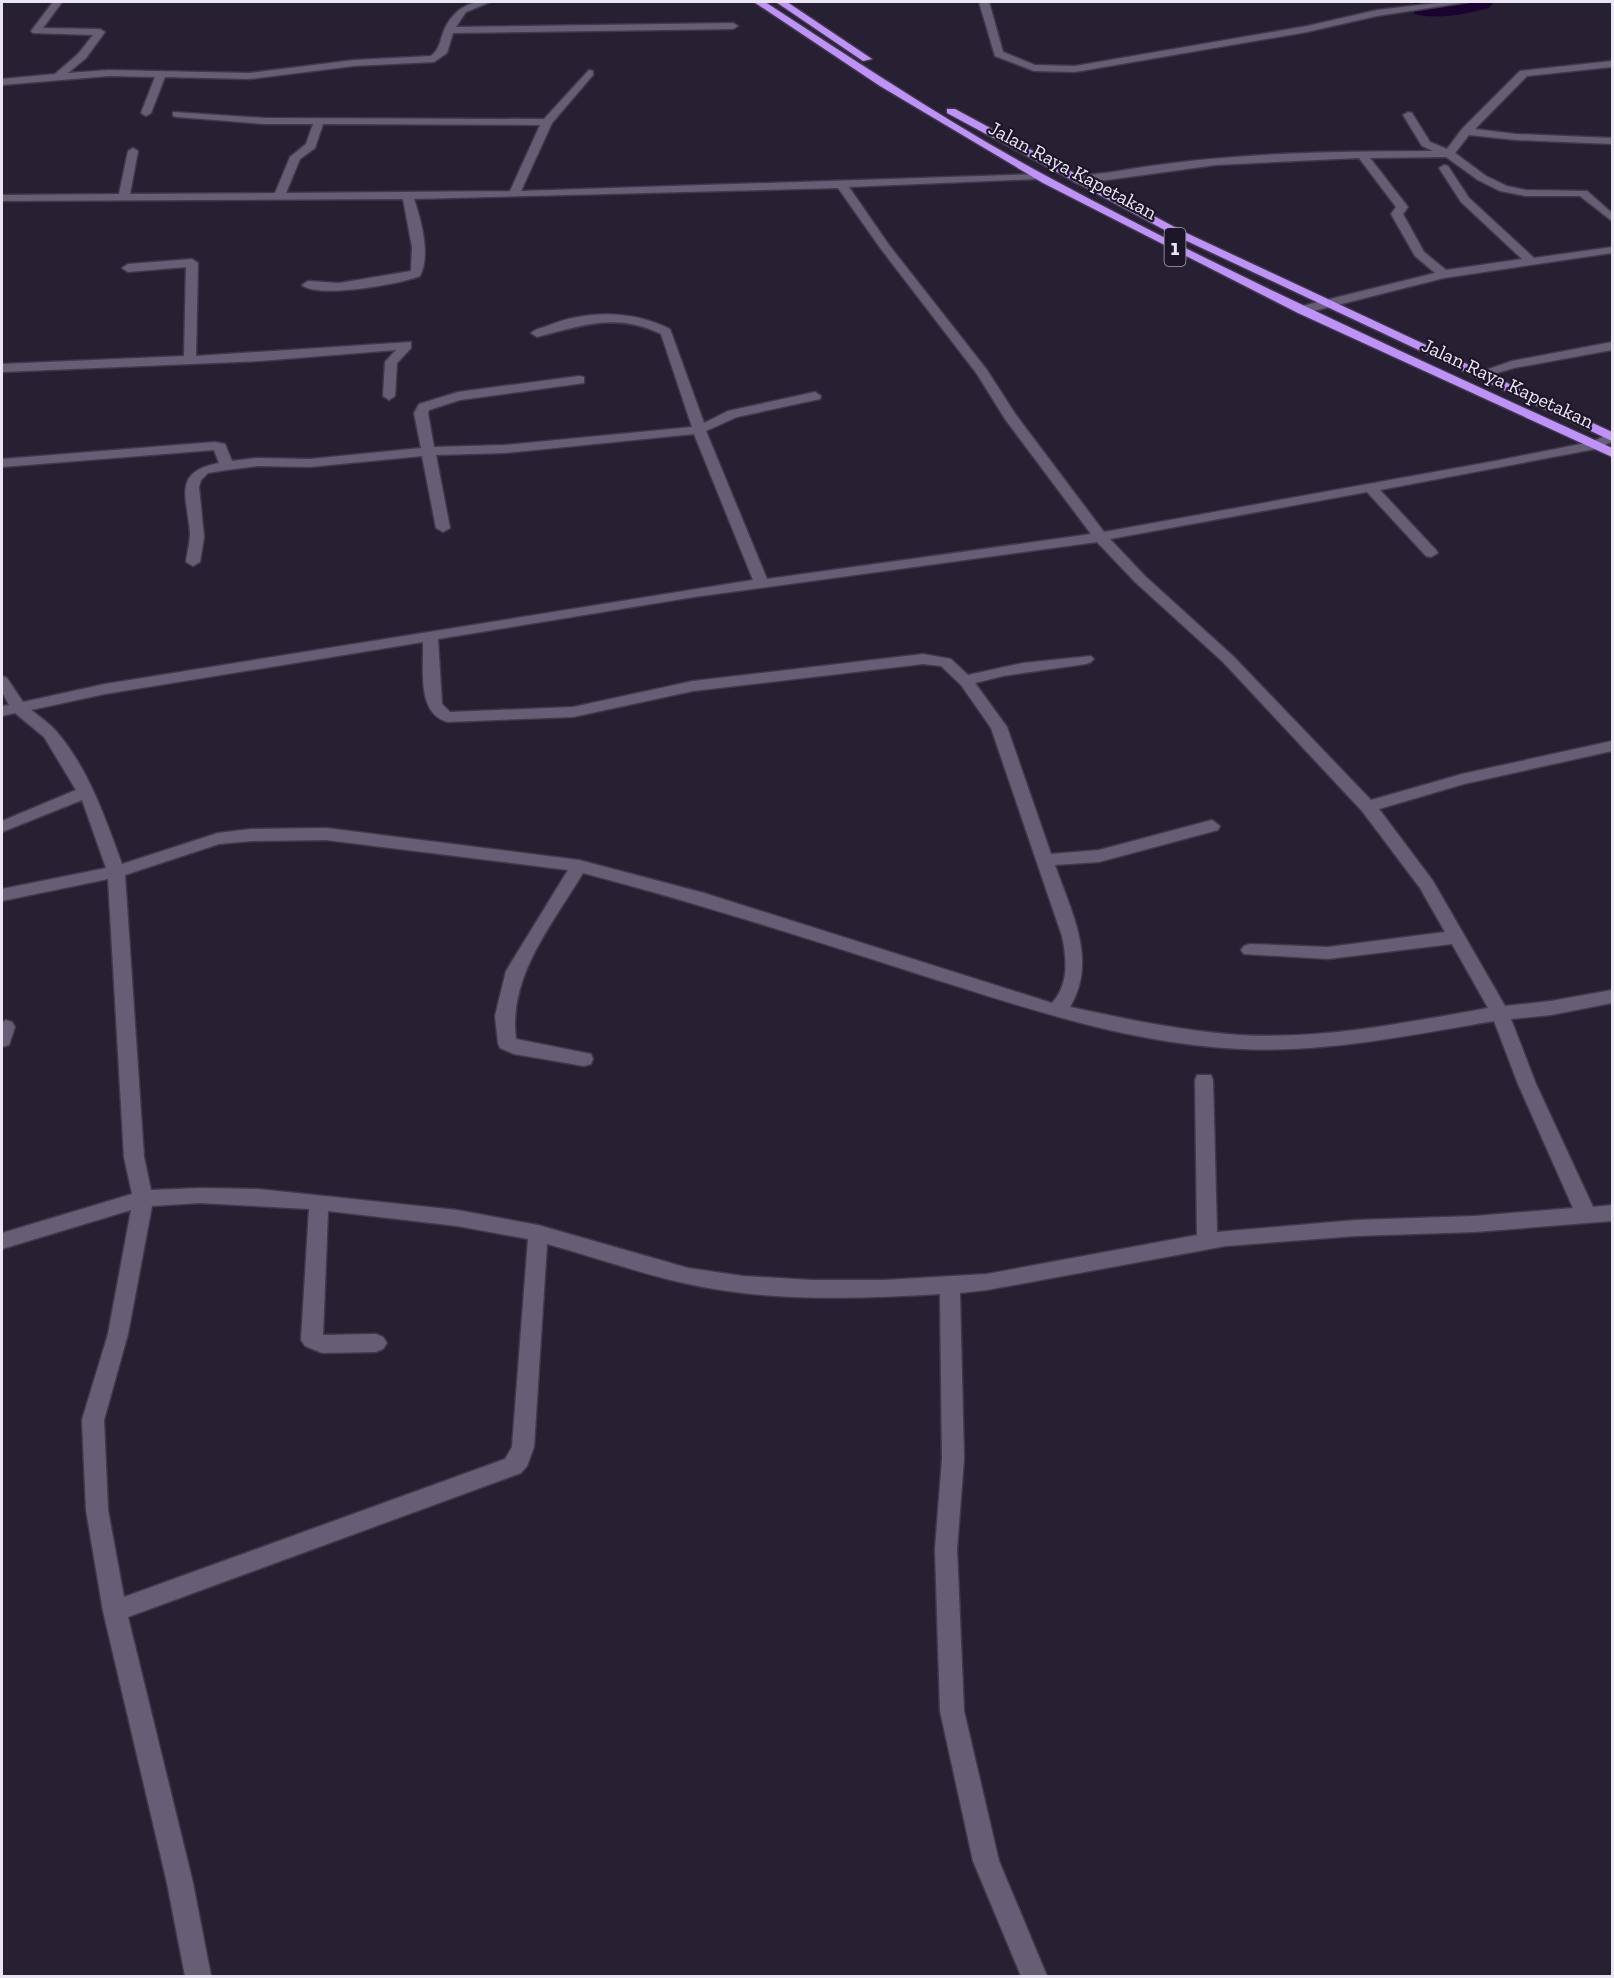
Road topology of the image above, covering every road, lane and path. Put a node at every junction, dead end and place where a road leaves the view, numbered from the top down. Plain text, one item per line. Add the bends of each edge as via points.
1 (57, 2) edge
2 (484, 2) edge
3 (759, 2) edge
4 (781, 2) edge
5 (984, 2) edge
6 (1463, 2) edge
7 (733, 26) dead end
8 (449, 30) junction
9 (1612, 64) edge
10 (161, 74) junction
11 (589, 74) dead end
12 (59, 76) junction
13 (2, 82) edge
14 (146, 113) dead end
15 (177, 114) dead end
16 (1408, 115) dead end
17 (319, 122) junction
18 (547, 122) junction
19 (1466, 131) junction
20 (1612, 141) edge
21 (133, 151) dead end
22 (1361, 154) junction
23 (1449, 154) junction
24 (1444, 168) dead end
25 (1038, 176) junction
26 (1078, 181) junction
27 (841, 184) junction
28 (513, 194) junction
29 (280, 195) junction
30 (124, 196) junction
31 (407, 196) junction
32 (2, 198) edge
33 (1607, 207) edge
34 (1612, 218) edge
35 (1612, 250) edge
36 (1533, 262) junction
37 (128, 268) dead end
38 (1444, 274) junction
39 (308, 285) dead end
40 (1326, 303) junction
41 (1302, 310) junction
42 (537, 333) dead end
43 (1612, 346) edge
44 (190, 359) junction
45 (2, 368) edge
46 (1480, 374) junction
47 (579, 380) dead end
48 (389, 396) dead end
49 (815, 396) dead end
50 (699, 429) junction
51 (1612, 437) edge
52 (1595, 445) junction
53 (429, 451) junction
54 (1612, 453) edge
55 (2, 463) edge
56 (227, 466) junction
57 (1371, 489) junction
58 (443, 528) dead end
59 (1100, 537) junction
60 (1431, 553) dead end
61 (193, 562) dead end
62 (762, 584) junction
63 (430, 636) junction
64 (1086, 659) dead end
65 (2, 681) edge
66 (966, 682) junction
67 (10, 709) edge
68 (1612, 746) edge
69 (86, 792) junction
70 (1368, 807) junction
71 (1212, 826) dead end
72 (2, 827) edge
73 (1045, 860) junction
74 (576, 871) junction
75 (116, 872) junction
76 (2, 895) edge
77 (1457, 937) junction
78 (1250, 950) dead end
79 (1612, 996) edge
80 (1056, 1011) junction
81 (1503, 1022) junction
82 (584, 1059) dead end
83 (1204, 1080) dead end
84 (143, 1199) junction
85 (319, 1202) junction
86 (1612, 1213) edge
87 (1586, 1214) junction
88 (538, 1233) junction
89 (2, 1241) edge
90 (1206, 1241) junction
91 (950, 1285) junction
92 (376, 1343) dead end
93 (115, 1611) junction
94 (198, 1977) edge
95 (1034, 1977) edge

1 - 12 street via 36,31 100,32 82,56
2 - 8 street via 462,10
3 - 25 highway, Jalan Raya Kapetakan / 1 via 893,90
4 - 26 highway, Jalan Raya Kapetakan / 1 via 934,102
5 - 6 street via 999,54 1023,65 1058,70
7 - 8 street
8 - 10 street via 442,53 434,59 354,63 249,76
9 - 19 street via 1524,73
10 - 12 street
10 - 14 street
11 - 18 street
12 - 13 street
15 - 17 street
16 - 23 street via 1423,142
17 - 18 street
17 - 29 street via 311,146 295,157
18 - 28 street
19 - 20 street
19 - 23 street
21 - 30 street
22 - 23 street
22 - 26 street via 1185,164
22 - 38 street via 1402,207 1397,214 1419,254
23 - 33 street via 1504,189 1526,193 1580,192
24 - 36 street via 1465,200
25 - 27 street
25 - 41 highway, Jalan Raya Kapetakan / 1
26 - 40 highway, Jalan Raya Kapetakan / 1
27 - 28 street
27 - 59 street
28 - 31 street
29 - 30 street
29 - 31 street
30 - 32 street
31 - 39 street via 419,263 416,273 339,286
33 - 34 street
35 - 36 street
36 - 38 street
37 - 44 street via 192,263
38 - 40 street
40 - 41 street
40 - 46 highway, Jalan Raya Kapetakan / 1
41 - 52 highway, Jalan Raya Kapetakan / 1
42 - 50 street via 561,324 603,317 633,320 666,332
43 - 46 street
44 - 45 street
44 - 48 street via 407,345 391,362
46 - 51 highway, Jalan Raya Kapetakan / 1
47 - 53 street via 458,396 424,407 421,413
49 - 50 street via 733,414
50 - 53 street via 505,449
50 - 62 street
51 - 52 street
52 - 54 highway, Jalan Raya Kapetakan / 1
52 - 57 street
53 - 56 street via 310,463
53 - 58 street
55 - 56 street via 216,446 220,447
56 - 61 street via 204,470 195,478 192,487 197,537
57 - 59 street
57 - 60 street
59 - 62 street
59 - 70 street via 1228,659
62 - 63 street
63 - 66 street via 434,705 448,717 573,712 693,686 923,659 946,662
63 - 67 street via 105,689
64 - 66 street
65 - 67 street
66 - 73 street via 999,727
67 - 69 street via 50,734
68 - 70 street via 1462,779
69 - 72 street
69 - 75 street
70 - 77 street via 1427,885
71 - 73 street via 1099,856
73 - 80 street via 1077,966 1068,995
74 - 75 street via 326,834 218,839
74 - 80 street via 698,897
74 - 82 street via 515,971 504,1027 507,1043 514,1047
75 - 76 street
75 - 84 street via 134,1157
77 - 78 street via 1328,953
77 - 81 street
79 - 81 street
80 - 81 street via 1158,1033 1242,1041 1305,1040
81 - 87 street
83 - 90 street
84 - 85 street via 227,1197
84 - 89 street
84 - 93 street via 117,1334 93,1420 97,1510
85 - 88 street via 454,1217
85 - 92 street via 312,1340 322,1344
86 - 87 street
87 - 90 street via 1475,1224 1289,1232
88 - 91 street via 709,1280 773,1286
88 - 93 street via 523,1447 513,1466
90 - 91 street via 1105,1262
91 - 95 street via 953,1459 946,1549 952,1711 986,1861
93 - 94 street via 180,1883

